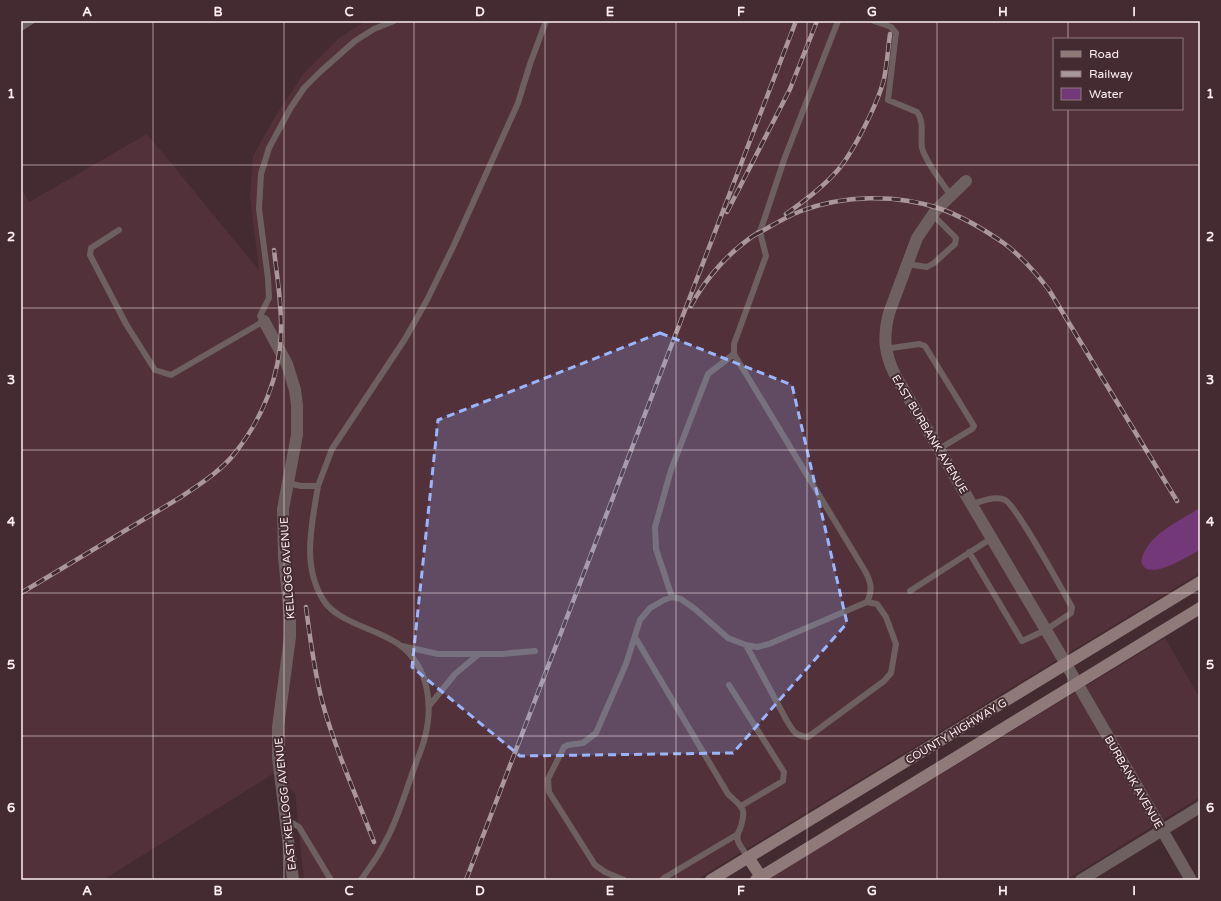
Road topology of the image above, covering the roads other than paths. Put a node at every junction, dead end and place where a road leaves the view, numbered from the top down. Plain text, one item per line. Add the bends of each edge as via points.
1 (32, 21) edge
2 (394, 21) edge
3 (546, 21) edge
4 (838, 21) edge
5 (874, 21) edge
6 (21, 28) edge
7 (966, 181) dead end
8 (951, 196) junction
9 (933, 215) junction
10 (119, 230) dead end
11 (907, 264) junction
12 (264, 321) junction
13 (885, 349) junction
14 (734, 354) junction
15 (939, 449) junction
16 (288, 483) junction
17 (318, 486) junction
18 (972, 504) junction
19 (992, 538) junction
20 (969, 552) junction
21 (1200, 582) edge
22 (910, 590) dead end
23 (672, 597) junction
24 (867, 602) junction
25 (1200, 608) edge
26 (1046, 630) junction
27 (634, 637) junction
28 (746, 645) junction
29 (400, 646) junction
30 (536, 651) dead end
31 (480, 654) junction
32 (1066, 664) junction
33 (1078, 683) junction
34 (730, 685) dead end
35 (429, 706) junction
36 (278, 727) joint
37 (741, 806) junction
38 (1200, 807) edge
39 (286, 819) junction
40 (1162, 830) junction
41 (738, 834) junction
42 (748, 857) junction
43 (758, 879) edge
44 (293, 880) edge
45 (331, 880) edge
46 (361, 880) edge
47 (624, 880) edge
48 (662, 880) edge
49 (711, 880) edge
50 (1081, 880) edge
51 (1191, 880) edge

1 - 6 lane
2 - 12 lane via 355,41 304,88 269,148 261,174 259,209 269,298 260,316
3 - 17 lane via 518,103 454,245 405,339 332,449
4 - 14 lane via 785,157 760,232 766,256 734,344
5 - 8 lane via 891,27 896,33 888,100 920,115 922,148 925,156
7 - 8 street, EAST BURBANK AVENUE
8 - 9 street, EAST BURBANK AVENUE
9 - 11 street, EAST BURBANK AVENUE via 917,238
9 - 11 lane via 956,238 955,244 927,267
10 - 12 lane via 91,248 90,255 126,324 155,370 171,375
11 - 13 street, EAST BURBANK AVENUE via 889,313
12 - 16 street, KELLOGG AVENUE via 287,364 295,390 296,435
13 - 15 street, EAST BURBANK AVENUE via 895,375
13 - 15 lane via 919,344 925,346 972,421 972,429
14 - 23 lane via 708,374 671,470 655,527 656,549
14 - 24 lane via 870,580 870,596
15 - 18 street, EAST BURBANK AVENUE
16 - 17 lane
16 - 36 street, KELLOGG AVENUE via 283,509 283,534 290,637
17 - 29 lane via 309,553 317,589 324,602 335,611
18 - 19 street, EAST BURBANK AVENUE
18 - 26 lane via 997,498 1004,499 1012,507 1072,607 1069,615
19 - 20 lane
19 - 26 street, EAST BURBANK AVENUE
20 - 22 lane
20 - 26 lane via 1022,642
21 - 32 main road, COUNTY HIGHWAY G
23 - 27 lane via 650,608 640,620
23 - 28 lane via 681,599 695,609 728,638
24 - 28 lane via 769,644 758,647
24 - 28 lane via 877,604 886,617 896,644 891,673 884,681 808,737 794,732 786,721
25 - 33 main road, COUNTY HIGHWAY G
26 - 32 street, EAST BURBANK AVENUE
27 - 37 lane via 728,794
27 - 47 lane via 626,664 596,732 583,743 564,747 548,779 549,792 595,865
29 - 31 lane via 438,654
29 - 35 lane via 413,657 422,673
30 - 31 lane
31 - 35 lane via 455,674
32 - 33 street, EAST BURBANK AVENUE
32 - 42 main road, COUNTY HIGHWAY G
33 - 40 street, BURBANK AVENUE
33 - 43 main road, COUNTY HIGHWAY G
34 - 37 lane via 784,772 783,781
35 - 46 lane via 425,737 400,807 385,844
36 - 39 street, EAST KELLOGG AVENUE via 278,757
37 - 41 lane via 743,819
38 - 40 street
39 - 44 street, EAST KELLOGG AVENUE
39 - 45 lane via 300,828
40 - 50 street
40 - 51 street, BURBANK AVENUE
41 - 42 lane via 738,842
41 - 48 lane
42 - 43 main road
42 - 49 main road, COUNTY HIGHWAY G

